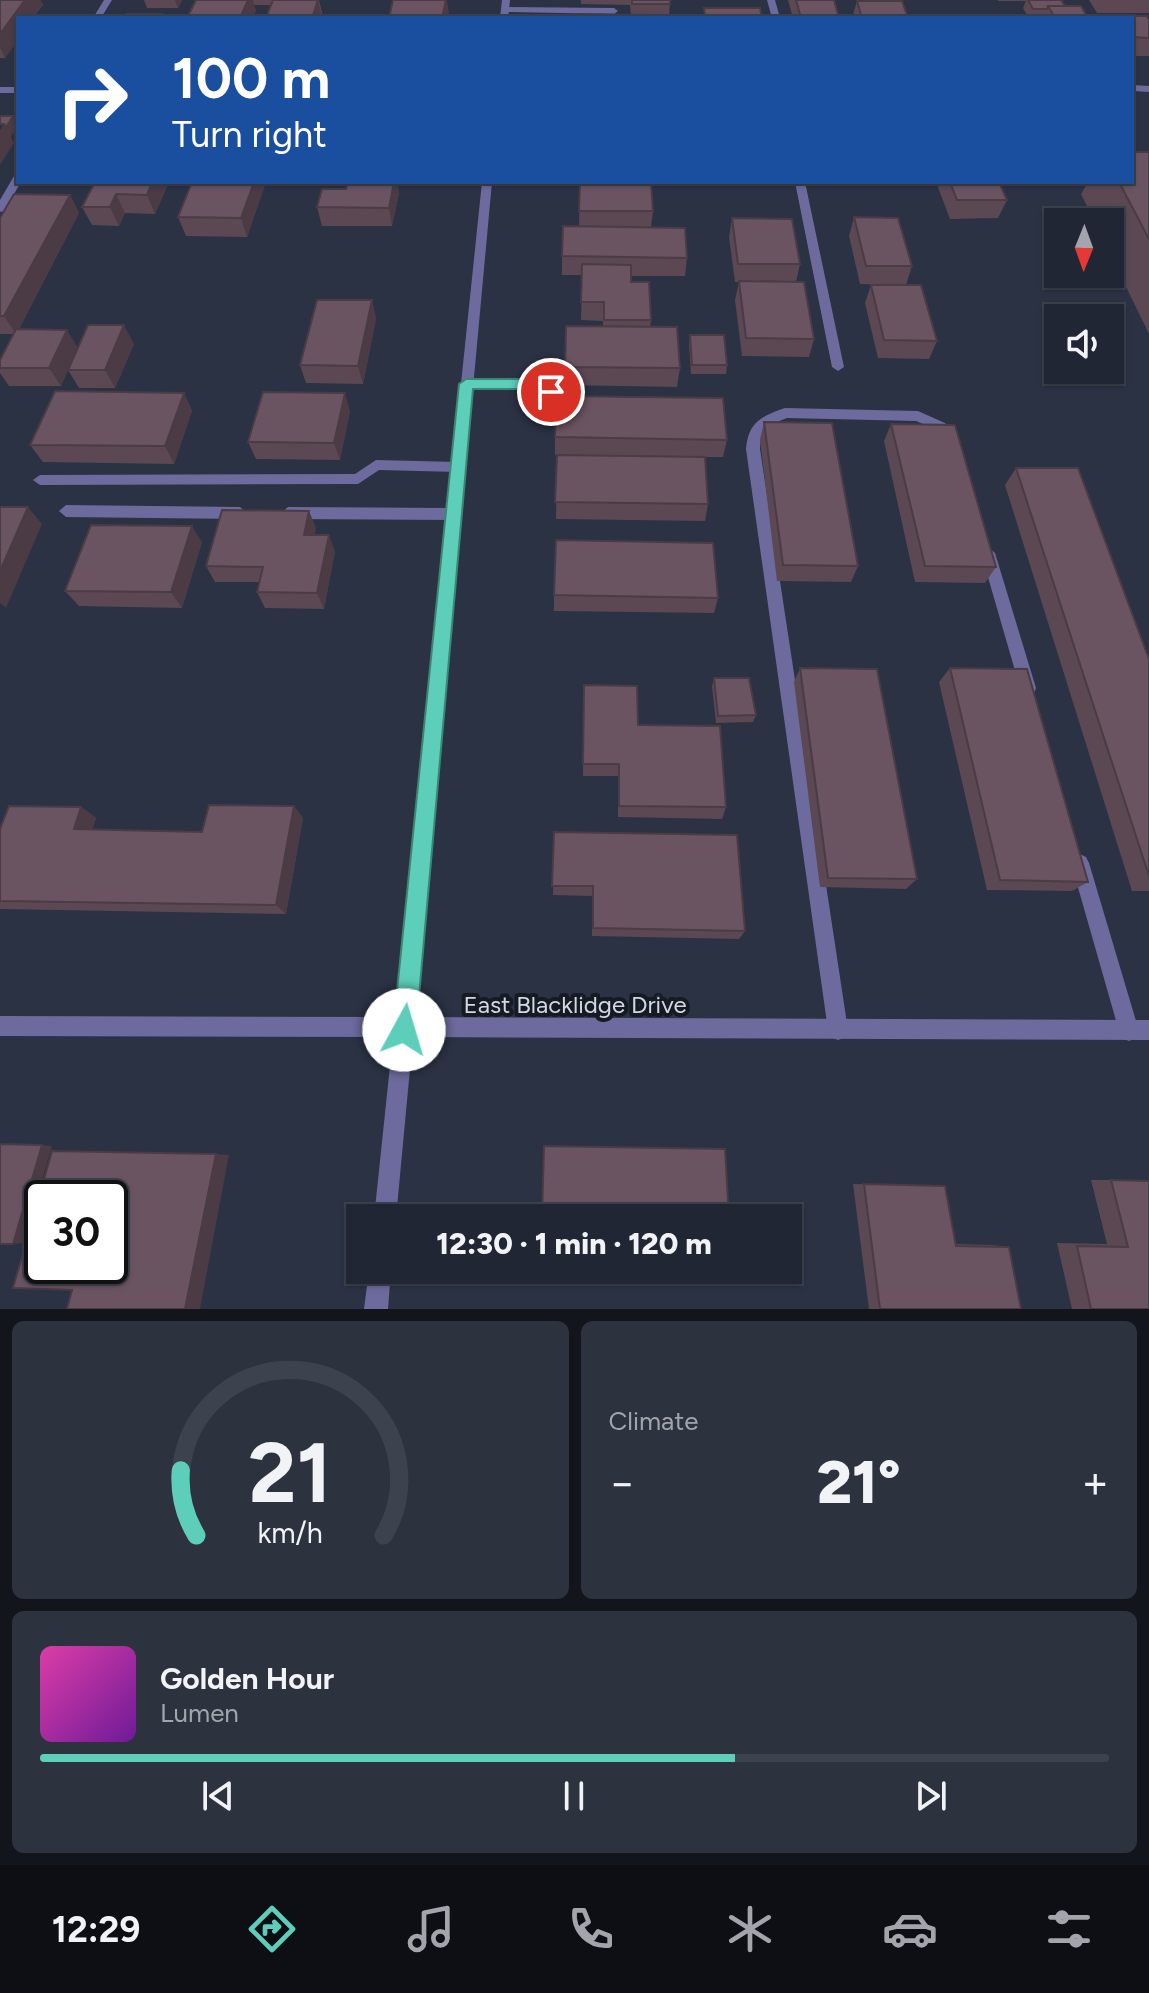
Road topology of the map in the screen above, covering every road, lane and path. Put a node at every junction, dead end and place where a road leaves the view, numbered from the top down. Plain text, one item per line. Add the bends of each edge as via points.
1 (505, 9) edge
2 (614, 11) edge
3 (16, 181) edge
4 (487, 184) edge
5 (800, 184) edge
6 (0, 209) edge
7 (838, 367) dead end
8 (466, 384) junction
9 (592, 399) edge
10 (959, 455) edge
11 (458, 467) junction
12 (40, 480) dead end
13 (66, 511) dead end
14 (454, 514) junction
15 (982, 530) edge
16 (1035, 712) edge
17 (1076, 849) edge
18 (0, 1026) edge
19 (404, 1030) junction
20 (838, 1030) junction
21 (1139, 1030) edge
22 (386, 1204) edge
23 (379, 1284) edge
24 (376, 1309) edge

1 - 2 street
3 - 6 street
4 - 8 street
5 - 7 street
8 - 9 street via 526,384
8 - 11 street
10 - 20 street via 955,439 918,416 785,413 754,433
11 - 12 street via 376,465 358,479
11 - 14 street
13 - 14 street
14 - 19 street
15 - 16 street
17 - 21 street
18 - 19 street, East Blacklidge Drive
19 - 20 street, East Blacklidge Drive
19 - 22 street
20 - 21 street, East Blacklidge Drive
23 - 24 street

